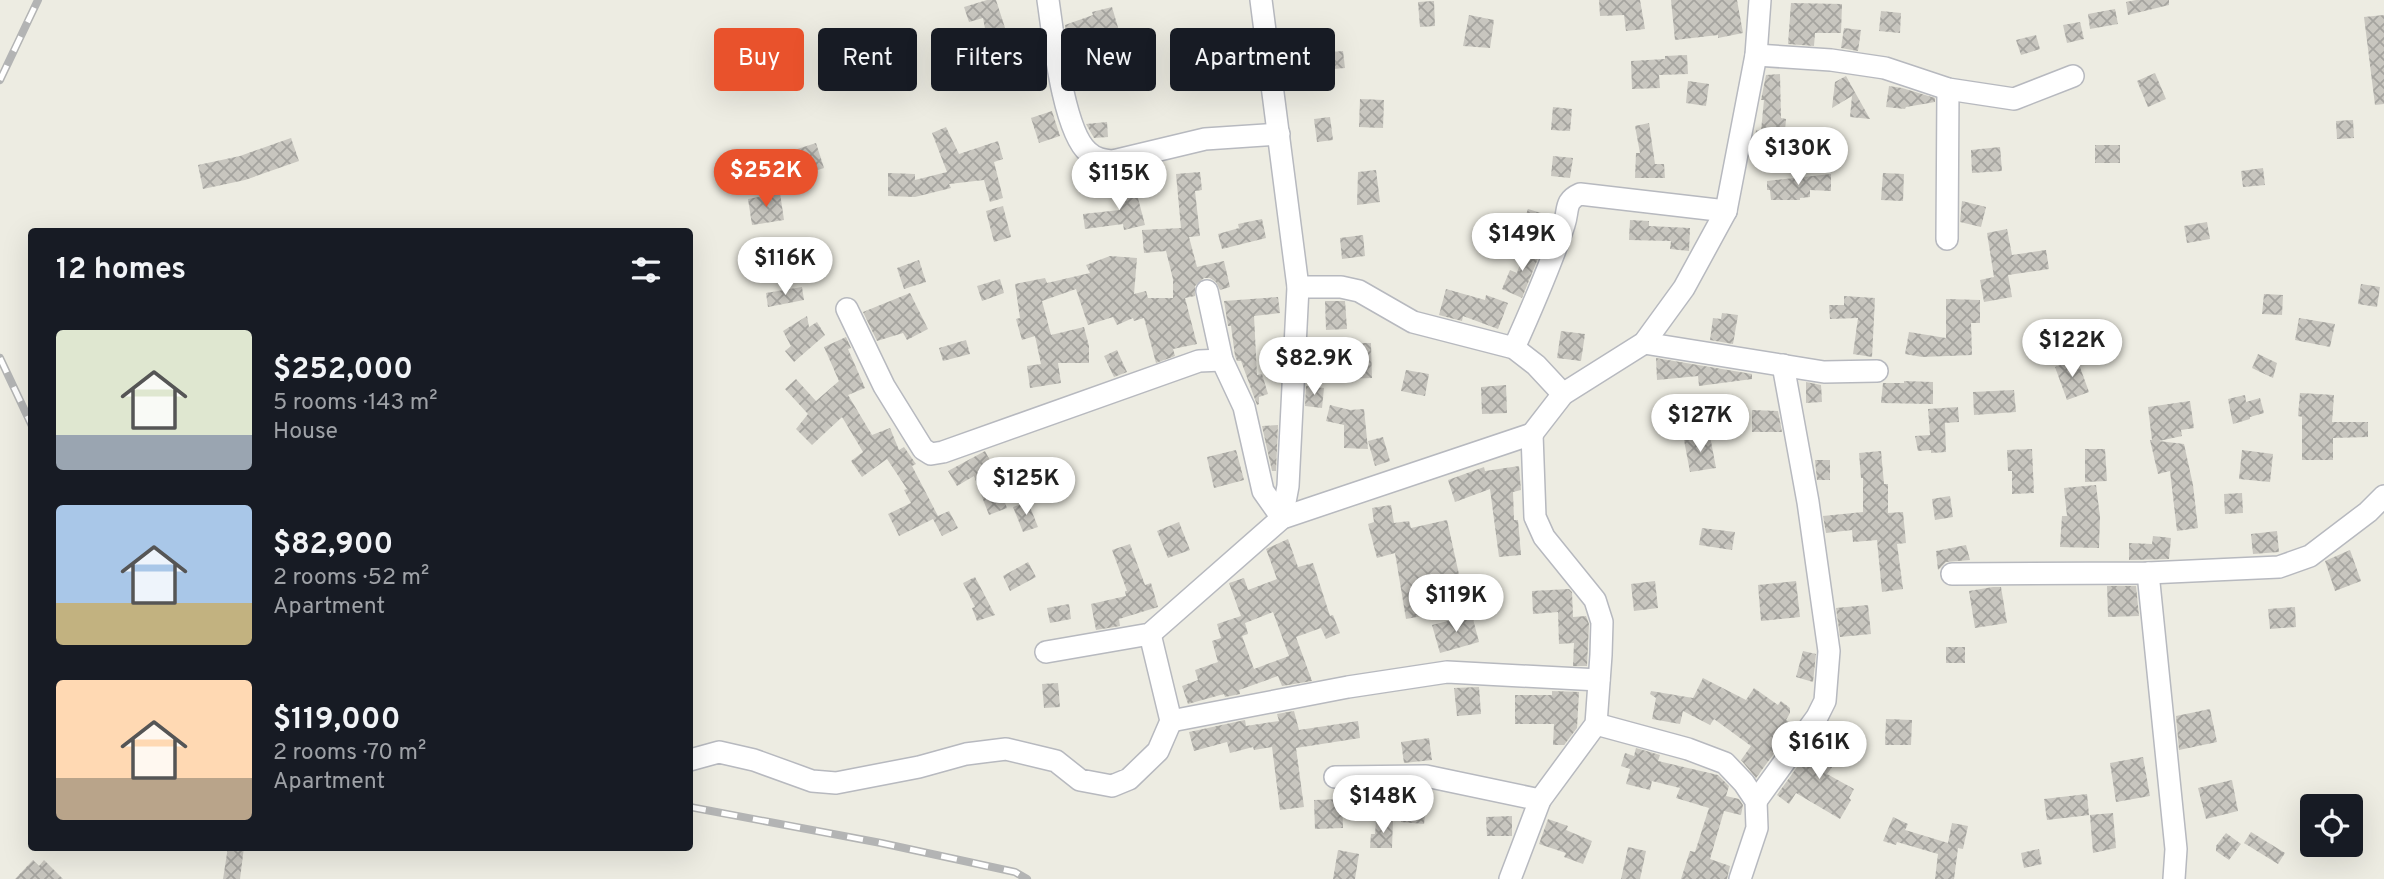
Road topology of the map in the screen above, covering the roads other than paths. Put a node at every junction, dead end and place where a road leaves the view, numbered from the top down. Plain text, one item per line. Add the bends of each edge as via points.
1 (1048, 0) edge
2 (1261, 0) edge
3 (1760, 0) edge
4 (1756, 55) junction
5 (2073, 76) dead end
6 (1948, 89) junction
7 (1279, 134) junction
8 (1726, 211) junction
9 (1947, 239) dead end
10 (1298, 287) junction
11 (1207, 291) dead end
12 (847, 309) dead end
13 (1644, 343) junction
14 (1514, 348) junction
15 (1222, 360) junction
16 (1783, 365) junction
17 (1877, 371) dead end
18 (1563, 394) junction
19 (1532, 434) junction
20 (2384, 496) edge
21 (1282, 518) junction
22 (2148, 573) junction
23 (1952, 574) dead end
24 (1150, 634) junction
25 (1046, 652) dead end
26 (1599, 680) junction
27 (1171, 721) junction
28 (1596, 724) junction
29 (693, 759) edge
30 (1335, 777) dead end
31 (1540, 800) junction
32 (1756, 801) junction
33 (1510, 879) edge
34 (1740, 879) edge
35 (2174, 879) edge

1 - 7 street via 1060,79 1076,137 1099,159 1113,161 1205,139
2 - 7 street
3 - 4 street
4 - 6 street via 1885,68
4 - 8 street
5 - 6 street via 2014,99
6 - 9 street
7 - 10 street
8 - 13 street via 1684,288
8 - 14 street via 1580,194 1572,198 1546,276
10 - 14 street via 1359,291 1413,322
10 - 21 street via 1288,486
11 - 15 street
12 - 15 street via 884,386 923,449 932,454 1199,361
13 - 16 street
13 - 18 street
14 - 18 street
15 - 21 street via 1244,407 1264,491
16 - 17 street via 1824,372
16 - 32 street via 1829,651 1825,701
18 - 19 street
19 - 21 street
19 - 26 street via 1535,517 1544,537 1595,600 1602,622
20 - 22 street via 2310,556 2279,567
21 - 24 street
22 - 23 street
22 - 35 street via 2176,849
24 - 25 street
24 - 27 street
26 - 27 street via 1447,672
26 - 28 street
27 - 29 street via 1158,751 1129,779 1112,786 1080,780 1056,761 1006,749 836,783 812,781 719,752
28 - 31 street
28 - 32 street via 1725,763
30 - 31 street via 1426,776
31 - 33 street
32 - 34 street via 1757,828

